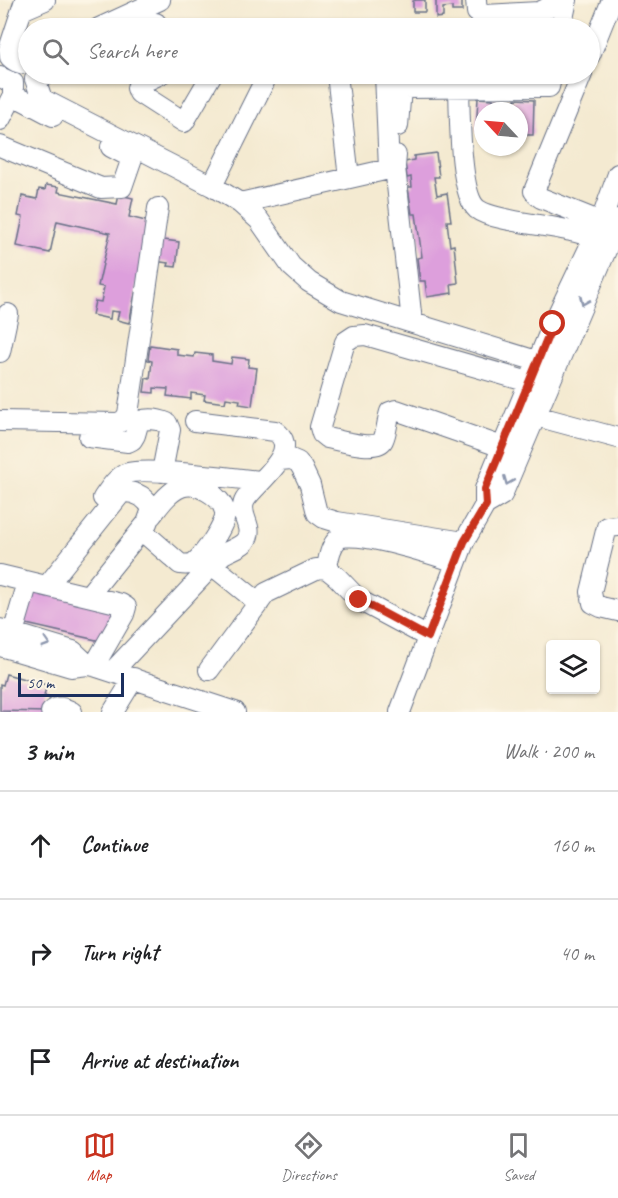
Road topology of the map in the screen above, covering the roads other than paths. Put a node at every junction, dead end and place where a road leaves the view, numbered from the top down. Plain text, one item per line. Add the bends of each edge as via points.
1 (45, 0) edge
2 (160, 0) edge
3 (476, 0) edge
4 (552, 0) edge
5 (567, 0) edge
6 (612, 0) edge
7 (23, 5) edge
8 (121, 18) edge
9 (563, 18) edge
10 (18, 21) edge
11 (600, 30) edge
12 (18, 62) edge
13 (0, 77) edge
14 (36, 84) edge
15 (139, 84) edge
16 (206, 84) edge
17 (263, 84) edge
18 (338, 84) edge
19 (386, 84) edge
20 (401, 84) edge
21 (426, 84) edge
22 (550, 84) edge
23 (578, 84) edge
24 (459, 88) junction
25 (13, 95) junction
26 (0, 120) edge
27 (0, 147) edge
28 (618, 174) edge
29 (349, 178) junction
30 (212, 186) junction
31 (240, 203) junction
32 (158, 208) dead end
33 (605, 235) edge
34 (8, 314) dead end
35 (412, 322) junction
36 (0, 352) edge
37 (547, 364) junction
38 (529, 382) junction
39 (536, 416) junction
40 (0, 421) edge
41 (195, 421) dead end
42 (89, 437) dead end
43 (618, 438) edge
44 (502, 447) junction
45 (280, 460) junction
46 (162, 472) junction
47 (261, 481) junction
48 (103, 498) dead end
49 (486, 505) junction
50 (618, 526) edge
51 (464, 542) junction
52 (456, 562) junction
53 (212, 565) junction
54 (327, 569) junction
55 (0, 575) edge
56 (38, 584) junction
57 (88, 596) junction
58 (259, 603) junction
59 (618, 611) edge
60 (4, 636) edge
61 (428, 637) junction
62 (98, 667) junction
63 (210, 670) dead end
64 (134, 678) junction
65 (51, 712) edge
66 (72, 712) edge
67 (113, 712) edge
68 (235, 712) edge
69 (400, 712) edge

1 - 7 street
2 - 8 street
3 - 4 street via 477,12 485,15 539,12 550,8
5 - 9 street
6 - 11 street
10 - 12 street via 9,49 10,57
13 - 25 street via 13,83
14 - 30 street via 42,99
15 - 16 street via 139,93 184,122
17 - 30 street
18 - 29 street
19 - 29 street via 389,169
20 - 35 street via 395,167
21 - 24 street
22 - 24 street
23 - 33 street via 534,190 541,198
24 - 33 street via 463,169 477,209 492,216
25 - 26 street
25 - 27 street via 132,158 122,187 101,188
28 - 33 street
29 - 31 street
30 - 31 street
31 - 35 street via 260,220 291,266 309,282 341,301
32 - 40 street via 124,420
33 - 37 street
34 - 36 street
35 - 37 street
37 - 38 street
37 - 39 street
38 - 44 street
38 - 44 street via 365,335 345,342 320,427 327,438 378,446 390,412 396,410
39 - 43 street
39 -> 49 street via 502,495
41 - 45 street via 275,431 283,442
42 - 46 street via 128,442 139,421 161,420 170,430
44 - 49 street via 485,489
45 - 47 street
45 - 51 street via 298,462 310,485 317,513 324,518
46 - 47 street
46 - 48 street via 129,472
47 - 53 street via 243,505 247,539
49 - 51 street
50 - 59 street via 607,527 591,592 593,603
51 - 52 street
52 - 54 street via 366,537 345,536 332,548
52 - 61 street
53 - 58 street
53 - 62 street
54 - 58 street via 316,569 266,593
54 - 61 street via 359,600
55 - 56 street
56 - 57 street
56 - 57 street via 123,492 137,493 152,509 146,523
56 - 60 street
57 - 62 street via 126,607
58 - 63 street
60 - 62 street via 71,667
61 - 69 street
62 - 64 street
64 - 67 street
64 - 68 street
65 - 66 street via 62,707

